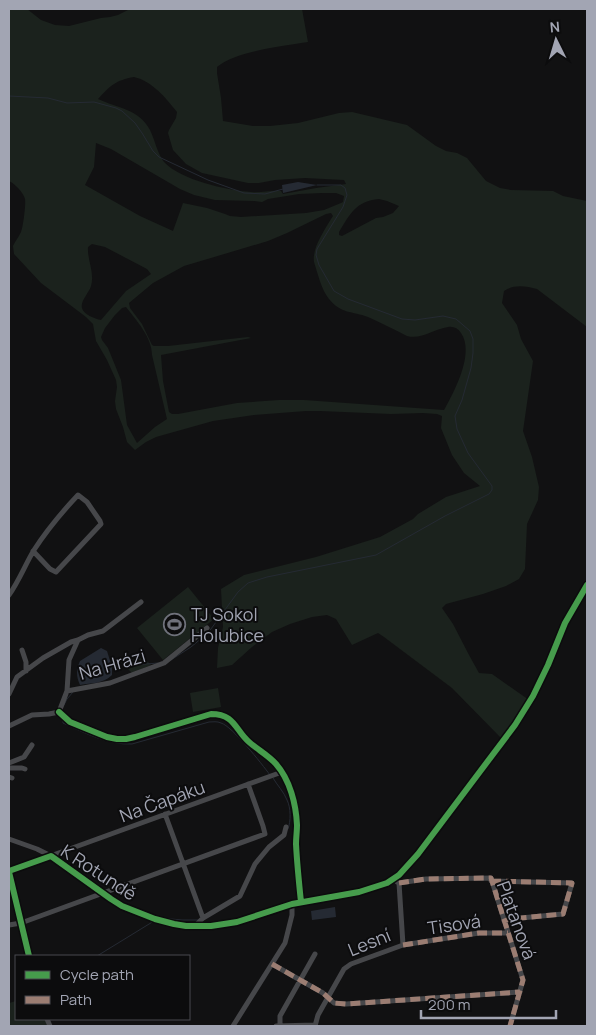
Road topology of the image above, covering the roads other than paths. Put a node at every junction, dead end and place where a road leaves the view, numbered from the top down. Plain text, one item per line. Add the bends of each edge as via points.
1 (33, 551) junction
2 (587, 585) edge
3 (9, 595) edge
4 (141, 602) dead end
5 (207, 628) dead end
6 (78, 640) junction
7 (22, 650) dead end
8 (26, 671) junction
9 (67, 691) junction
10 (9, 694) edge
11 (60, 712) junction
12 (9, 726) edge
13 (32, 745) dead end
14 (9, 763) edge
15 (9, 768) edge
16 (26, 769) dead end
17 (282, 772) junction
18 (248, 784) junction
19 (165, 814) junction
20 (286, 827) dead end
21 (9, 840) edge
22 (51, 856) junction
23 (184, 864) junction
24 (9, 872) edge
25 (392, 880) junction
26 (491, 881) junction
27 (399, 884) junction
28 (103, 894) junction
29 (301, 902) junction
30 (292, 904) junction
31 (203, 918) junction
32 (504, 921) junction
33 (21, 923) junction
34 (9, 925) edge
35 (196, 926) junction
36 (508, 933) junction
37 (403, 945) junction
38 (316, 954) dead end
39 (29, 955) edge
40 (272, 964) junction
41 (300, 981) junction
42 (520, 992) junction
43 (328, 998) junction
44 (233, 1026) edge
45 (276, 1026) edge
46 (280, 1026) edge
47 (315, 1026) edge
48 (510, 1026) edge

1 - 1 street via 56,572 101,524 100,521 78,495
1 - 3 street
2 - 25 street via 565,622 533,696 515,725 418,854
4 - 6 street via 103,632
5 - 9 street, Na Hrázi via 164,663 110,683
6 - 8 street
6 - 9 street, Na Hrázi via 69,660
7 - 8 street
8 - 10 street via 17,678
9 - 11 street, Na Hrázi
11 - 12 street via 32,715
11 - 17 street via 70,722 117,739 218,714 231,720 248,742 268,756
13 - 14 street via 24,757
15 - 16 street
17 - 18 street, Na Čapáku
17 - 29 street via 290,787 297,824
18 - 19 street, Na Čapáku
18 - 23 street via 265,834
19 - 22 street, Na Čapáku
19 - 23 street
20 - 31 street via 284,835 255,864 240,896
21 - 22 street, K Rotundě
22 - 24 street, Na Čapáku
22 - 28 street, K Rotundě
23 - 28 street
23 - 31 street
24 - 33 street
25 - 27 street
25 - 29 street, K Rotundě via 368,890
26 - 27 street, Platanová via 491,878 426,879
26 - 32 street, Platanová
26 - 32 street via 572,883 563,914
27 - 37 street, Lesní
28 - 33 street
28 - 35 street, K Rotundě via 122,906 155,919
29 - 30 street, K Rotundě
30 - 35 street, K Rotundě via 237,922
30 - 40 street via 285,943
31 - 35 street
32 - 36 street, Platanová
33 - 34 street
33 - 39 street
36 - 37 street, Tisová via 479,933
36 - 42 street, Platanová via 524,980
37 - 43 street, Lesní via 348,965
38 - 41 street
40 - 41 street
40 - 44 street
41 - 43 street
41 - 46 street via 280,1016
42 - 43 street via 346,1004 334,1003
42 - 48 street, Platanová
43 - 47 street, Lesní
45 - 46 street
46 - 47 street

